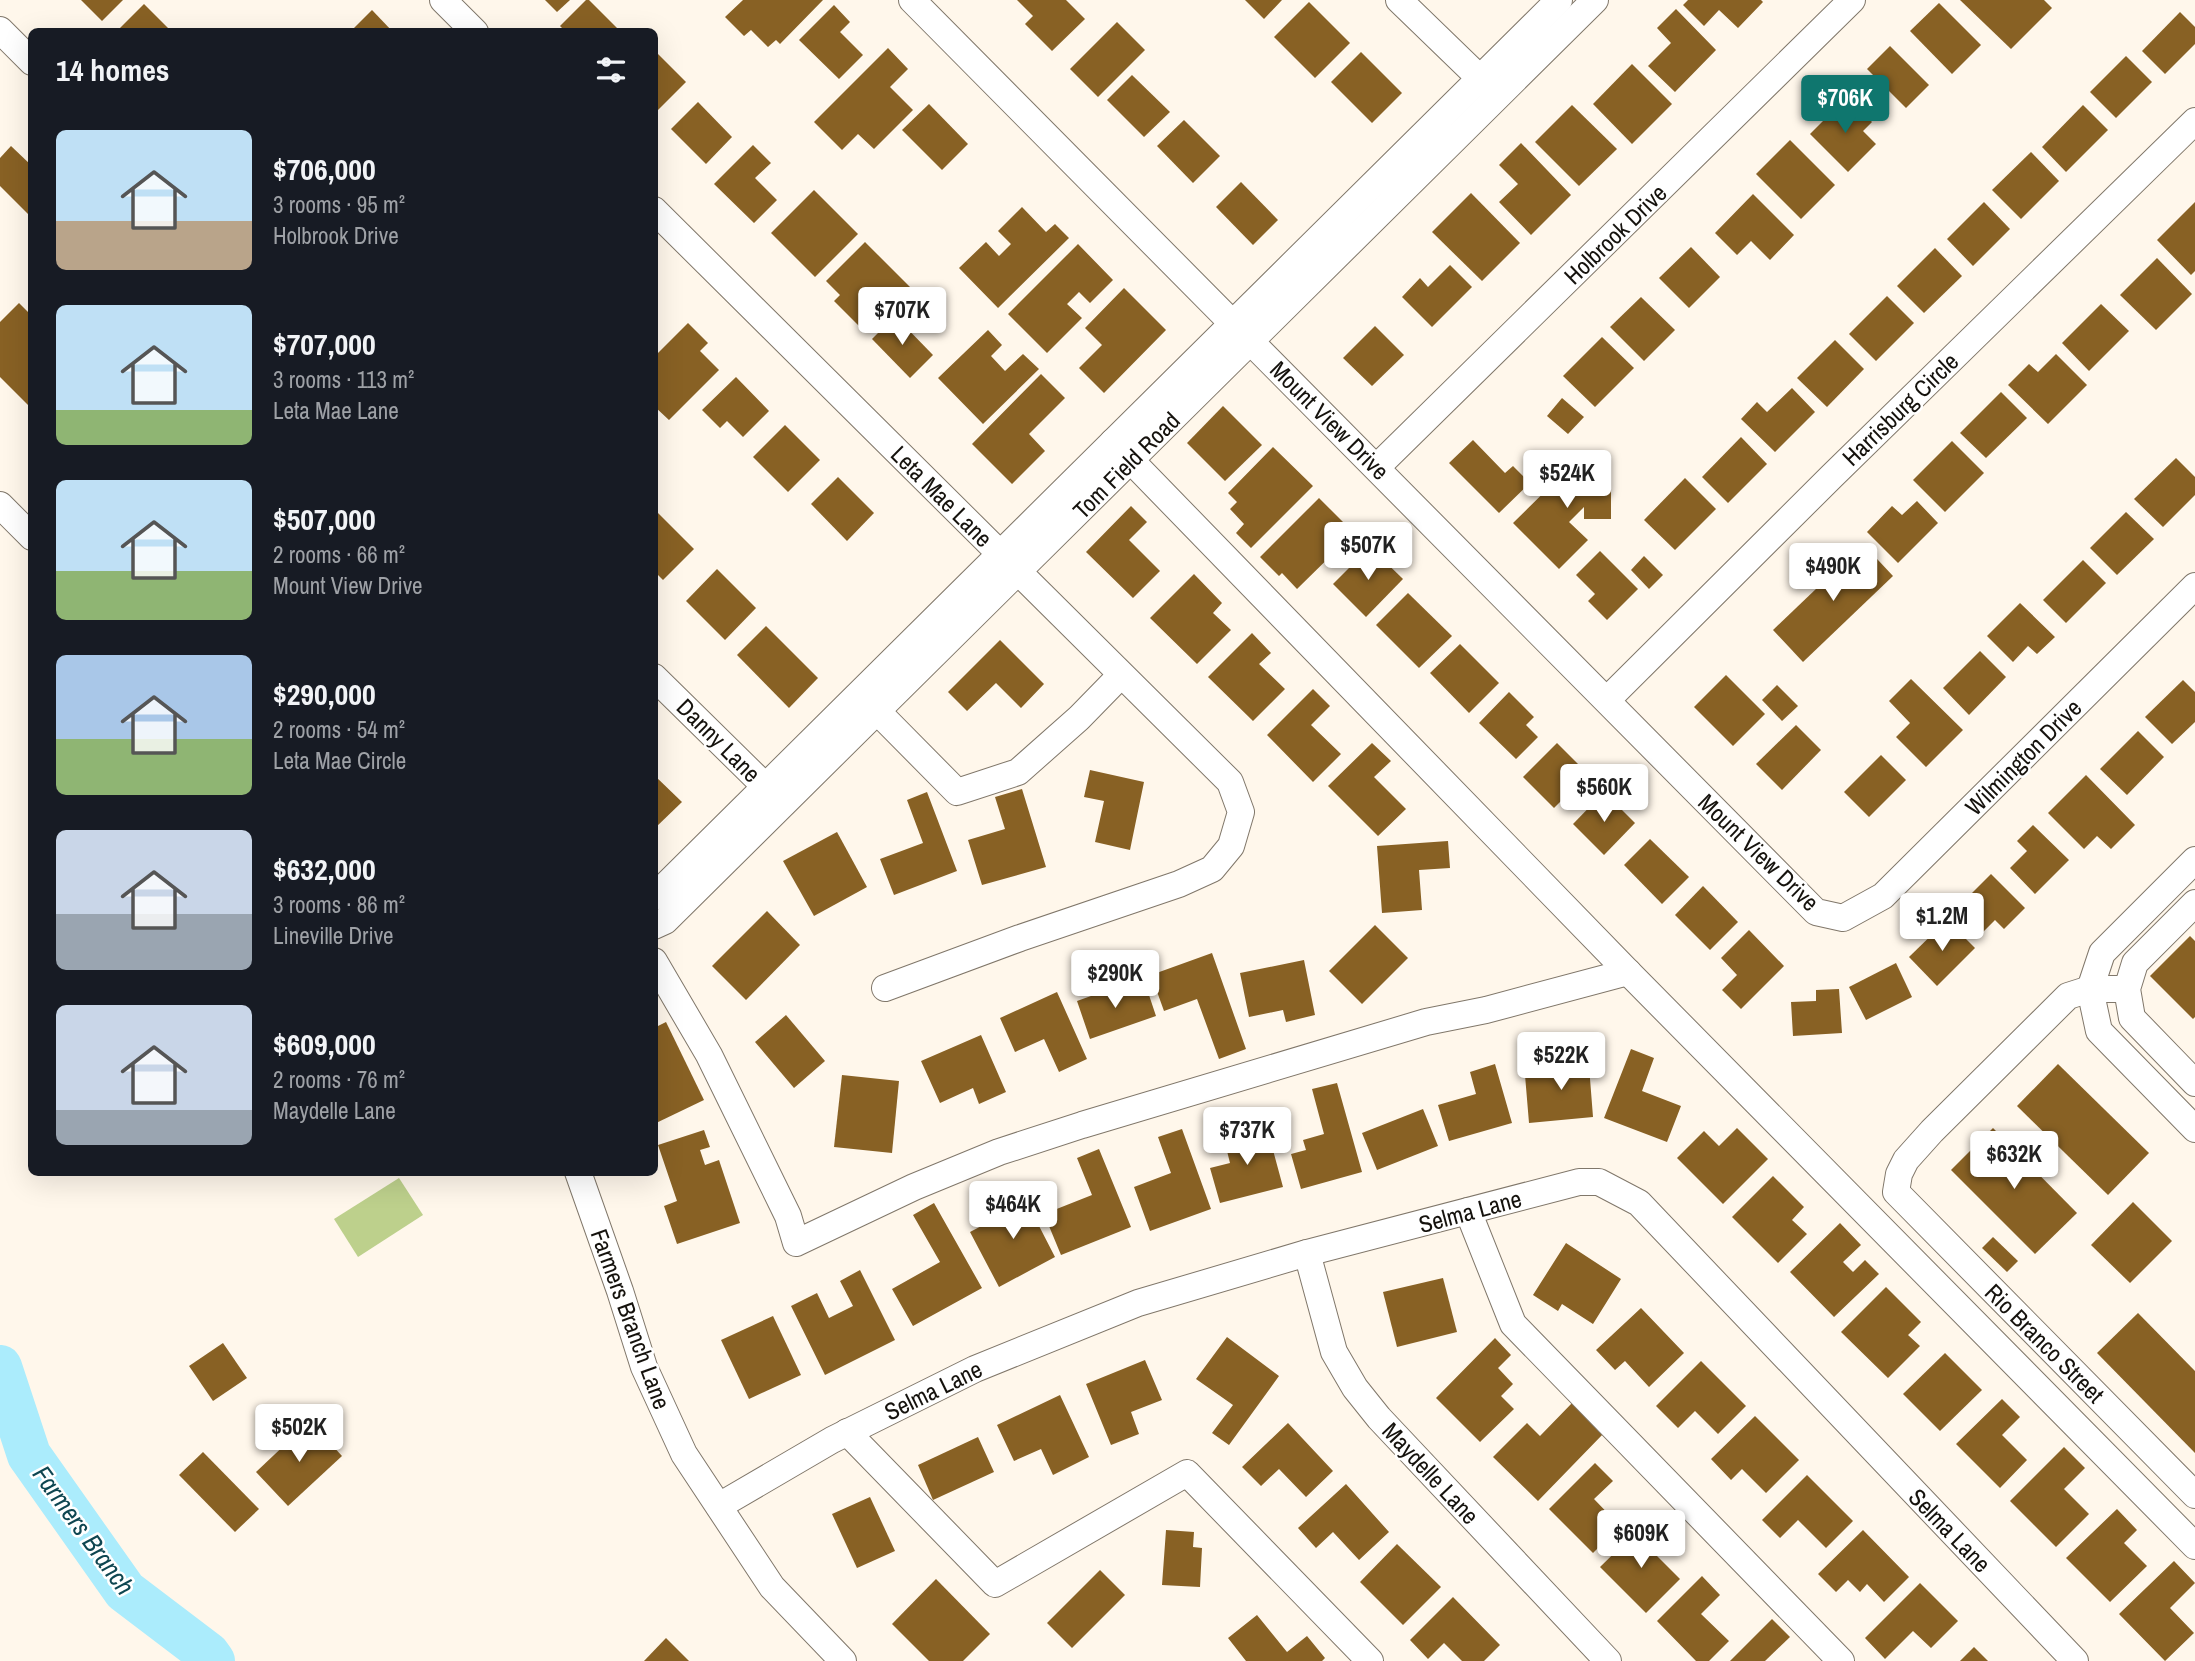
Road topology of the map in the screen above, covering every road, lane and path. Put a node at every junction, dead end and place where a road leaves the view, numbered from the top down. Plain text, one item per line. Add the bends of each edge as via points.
1 (443, 0) edge
2 (912, 0) edge
3 (1399, 0) edge
4 (1559, 0) edge
5 (1595, 0) edge
6 (1852, 0) edge
7 (471, 28) edge
8 (0, 30) edge
9 (28, 58) edge
10 (1489, 87) junction
11 (2191, 133) edge
12 (658, 214) edge
13 (1242, 332) junction
14 (1122, 451) junction
15 (1377, 467) junction
16 (0, 505) edge
17 (28, 533) edge
18 (1009, 563) junction
19 (2195, 586) edge
20 (1121, 675) junction
21 (658, 681) edge
22 (1607, 700) junction
23 (868, 702) junction
24 (774, 795) junction
25 (2195, 860) edge
26 (658, 894) edge
27 (2195, 903) edge
28 (1843, 918) joint
29 (658, 924) edge
30 (658, 968) edge
31 (1628, 972) junction
32 (885, 988) dead end
33 (2090, 989) junction
34 (2127, 989) junction
35 (2195, 1083) edge
36 (2195, 1129) edge
37 (579, 1176) edge
38 (1468, 1211) junction
39 (1307, 1253) junction
40 (847, 1433) junction
41 (2195, 1494) edge
42 (719, 1506) junction
43 (2195, 1546) edge
44 (843, 1661) edge
45 (1370, 1661) edge
46 (1608, 1661) edge
47 (1841, 1661) edge
48 (2075, 1661) edge

1 - 7 street
2 - 13 street, Mount View Drive
3 - 10 street
4 - 10 street, Tom Field Road
5 - 10 street, Tom Field Road
6 - 15 street, Holbrook Drive
8 - 9 street
10 - 13 street, Tom Field Road
11 - 22 street, Harrisburg Circle via 1830,477
12 - 18 street, Leta Mae Lane
13 - 14 street, Tom Field Road
13 - 15 street, Mount View Drive
14 - 18 street, Tom Field Road
14 - 31 street
15 - 22 street, Mount View Drive
16 - 17 street
18 - 20 street, Leta Mae Lane
18 - 23 street, Tom Field Road
19 - 28 street, Wilmington Drive via 1883,896
20 - 23 street via 1018,772 957,792
20 - 32 street, Leta Mae Lane via 1230,782 1241,812 1231,846 1212,869 1179,884
21 - 24 street, Danny Lane
22 - 28 street, Mount View Drive via 1816,912
23 - 24 street, Tom Field Road
24 - 26 street, Tom Field Road
24 - 29 street, Tom Field Road
25 - 33 street via 2102,953
27 - 34 street via 2134,963
30 - 31 street via 709,1055 788,1216 796,1243 914,1187 1070,1129 1426,1021
31 - 43 street
33 - 34 street
33 - 36 street via 2099,1031
33 - 41 street, Rio Branco Street via 2068,996 1932,1131 1906,1160 1896,1192
34 - 35 street via 2132,1018
37 - 42 street, Farmers Branch Lane via 644,1367 684,1454
38 - 39 street, Selma Lane
38 - 47 street via 1513,1324
38 - 48 street, Selma Lane via 1578,1182 1599,1182 1639,1203
39 - 40 street, Selma Lane via 1138,1303 975,1369
39 - 46 street, Maydelle Lane via 1334,1352 1355,1388
40 - 42 street, Selma Lane
40 - 45 street via 995,1584 1187,1473
42 - 44 street, Farmers Branch Lane via 772,1587

